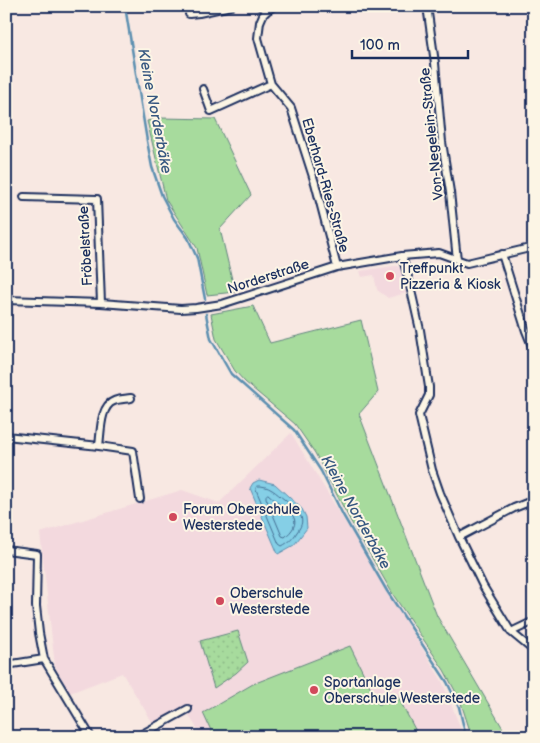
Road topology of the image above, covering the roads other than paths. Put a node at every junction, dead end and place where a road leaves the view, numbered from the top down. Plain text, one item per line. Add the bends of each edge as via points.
1 (231, 6) edge
2 (260, 6) edge
3 (274, 6) edge
4 (427, 6) edge
5 (199, 9) edge
6 (267, 11) junction
7 (189, 14) dead end
8 (271, 84) junction
9 (203, 90) dead end
10 (24, 197) dead end
11 (534, 247) edge
12 (502, 254) junction
13 (402, 256) junction
14 (457, 260) junction
15 (337, 267) junction
16 (6, 300) edge
17 (101, 303) junction
18 (534, 351) edge
19 (131, 398) dead end
20 (6, 436) edge
21 (99, 446) junction
22 (140, 499) dead end
23 (534, 500) edge
24 (459, 537) junction
25 (6, 550) edge
26 (534, 621) edge
27 (511, 632) junction
28 (534, 651) edge
29 (44, 659) junction
30 (6, 665) edge
31 (188, 709) dead end
32 (91, 737) edge
33 (137, 737) edge

1 - 5 street
2 - 6 street
3 - 6 street
4 - 14 street, Von-Negelein-Straße
5 - 7 street
6 - 8 street, Eberhard-Ries-Straße via 260,22 258,38
8 - 9 street via 211,111
8 - 15 street, Eberhard-Ries-Straße via 291,108
10 - 17 street, Fröbelstraße via 97,200
11 - 12 street, Norderstraße
12 - 14 street, Norderstraße via 467,263
12 - 18 street
13 - 14 street, Norderstraße via 439,253
13 - 15 street, Norderstraße
13 - 24 street via 420,330 429,387 429,395 419,415 421,426 432,470
15 - 17 street, Norderstraße via 231,301 196,308
16 - 17 street, Norderstraße
19 - 21 street via 115,400 108,405 103,413
20 - 21 street
21 - 22 street via 133,451
23 - 24 street
24 - 27 street
25 - 29 street via 37,554 36,606
26 - 27 street
27 - 28 street
29 - 30 street
29 - 32 street
31 - 33 street

